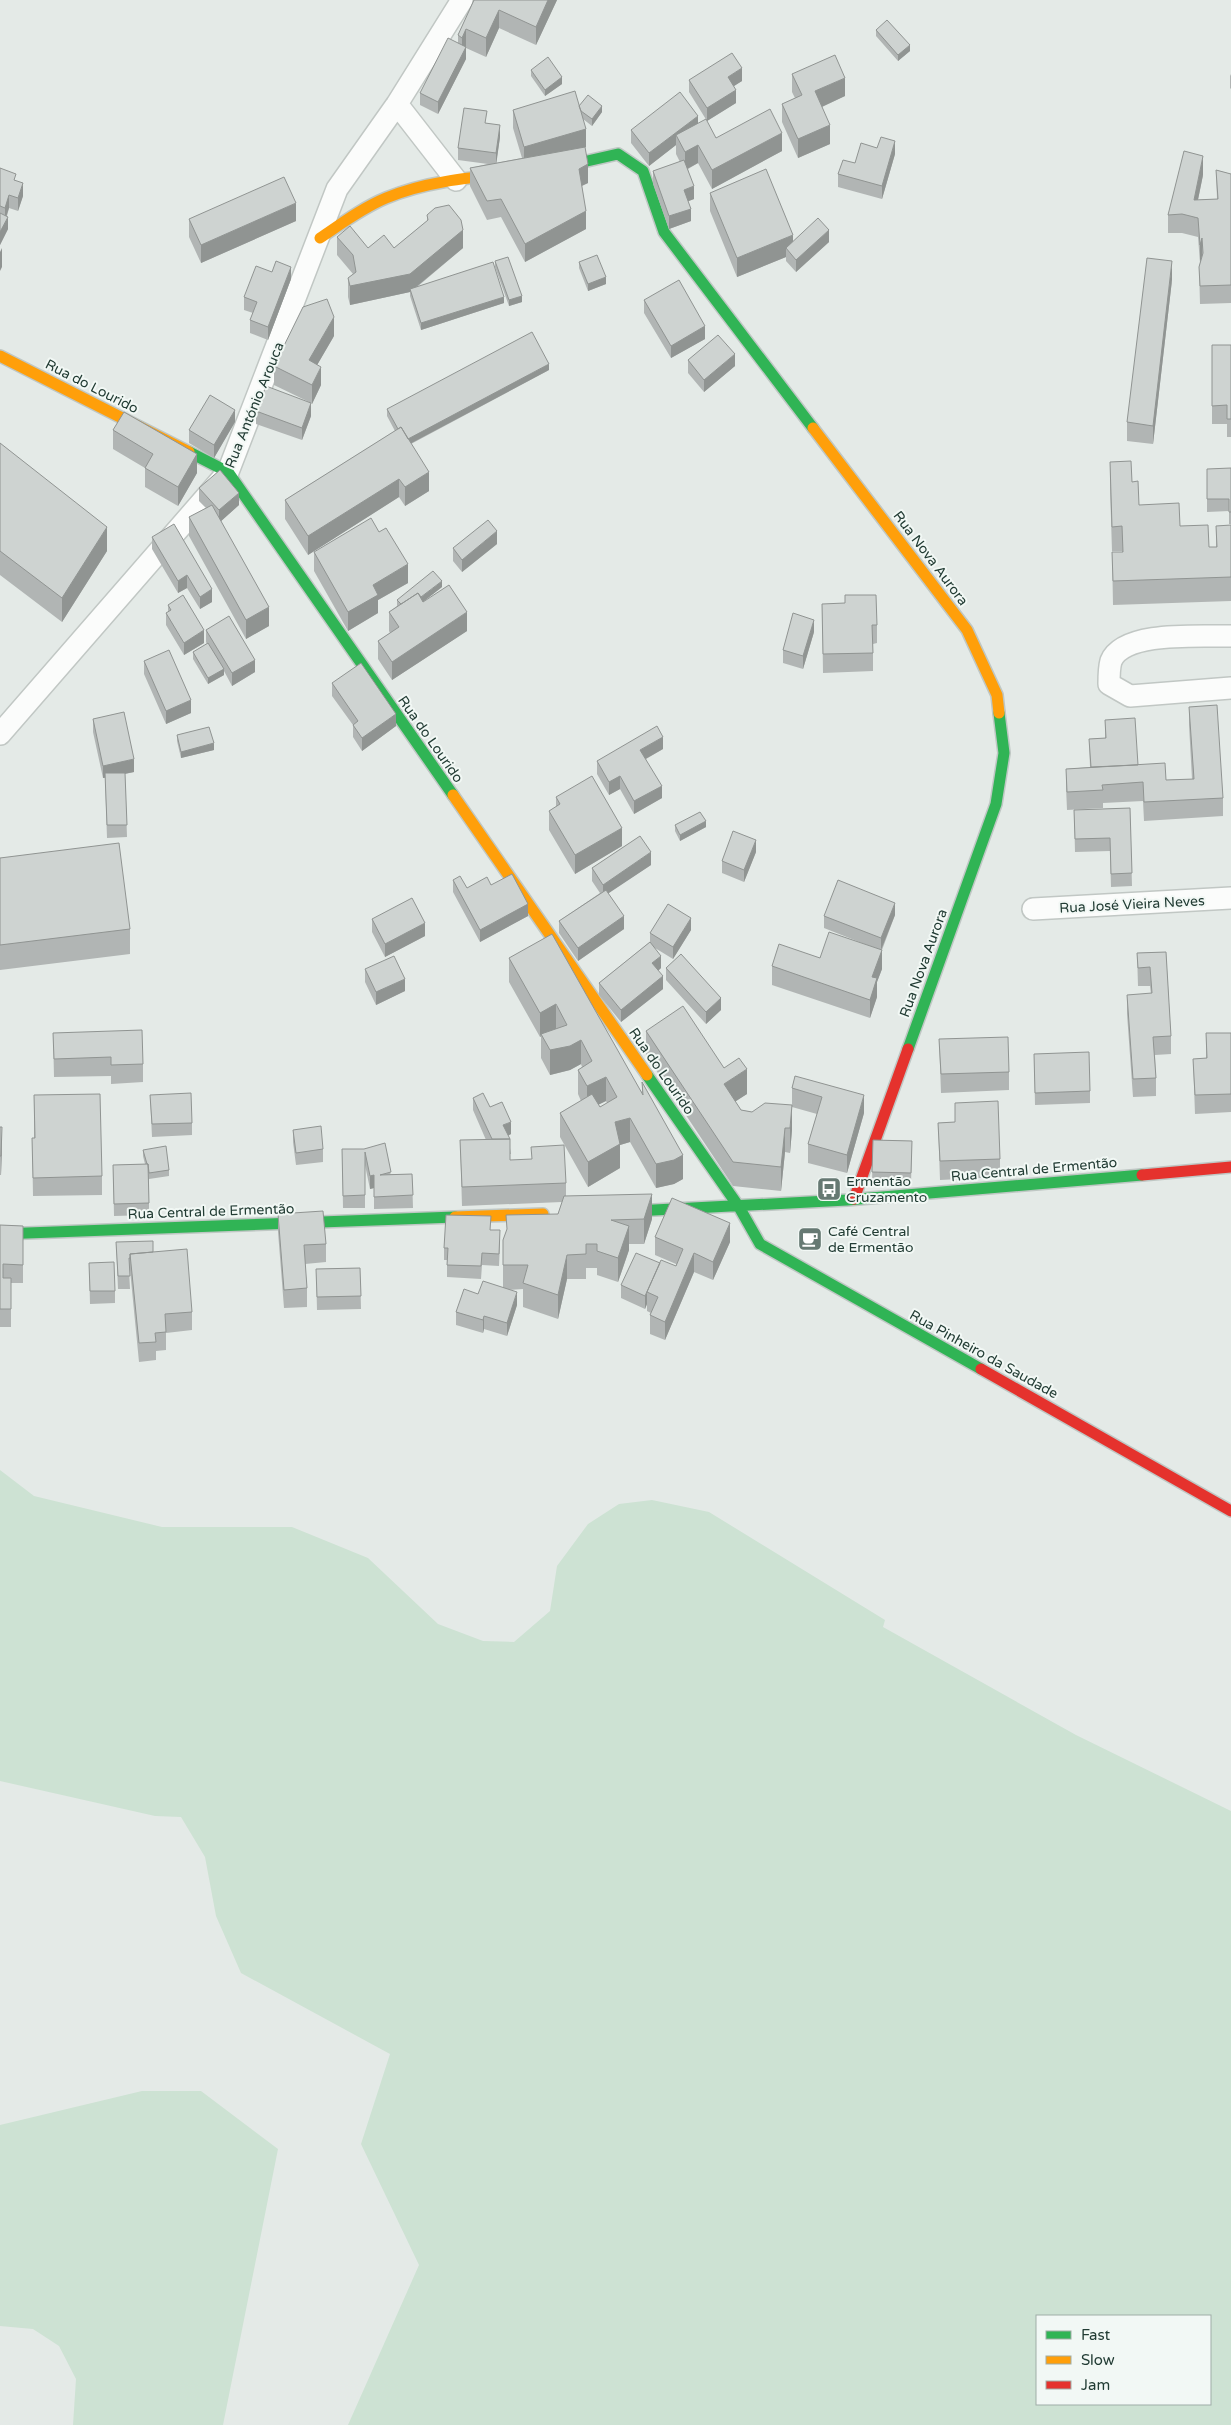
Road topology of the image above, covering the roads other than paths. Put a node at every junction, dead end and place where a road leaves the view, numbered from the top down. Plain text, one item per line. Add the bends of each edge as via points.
1 (462, 0) edge
2 (397, 104) junction
3 (542, 170) edge
4 (523, 172) edge
5 (456, 180) junction
6 (320, 238) junction
7 (0, 356) edge
8 (228, 472) junction
9 (1231, 636) edge
10 (1231, 688) edge
11 (0, 734) edge
12 (1231, 898) edge
13 (1033, 909) dead end
14 (1231, 1167) edge
15 (854, 1199) junction
16 (739, 1207) junction
17 (600, 1213) edge
18 (551, 1214) edge
19 (0, 1234) edge
20 (1231, 1511) edge

1 - 2 street, Rua António Arouca
2 - 5 street
2 - 6 street, Rua António Arouca via 337,189
3 - 15 street, Rua Nova Aurora via 618,154 643,171 664,232 967,630 997,695 1004,753 996,804
4 - 5 street
5 - 6 street via 387,198
6 - 8 street, Rua António Arouca
7 - 8 street, Rua do Lourido
8 - 11 street, Rua António Arouca
8 - 16 street, Rua do Lourido
9 - 10 street via 1141,640 1124,647 1111,661 1109,684 1130,696
12 - 13 street, Rua José Vieira Neves
14 - 15 street, Rua Central de Ermentão
15 - 16 street, Rua Central de Ermentão
16 - 17 street, Rua Central de Ermentão
16 - 20 street, Rua Pinheiro da Saudade via 760,1244
18 - 19 street, Rua Central de Ermentão

